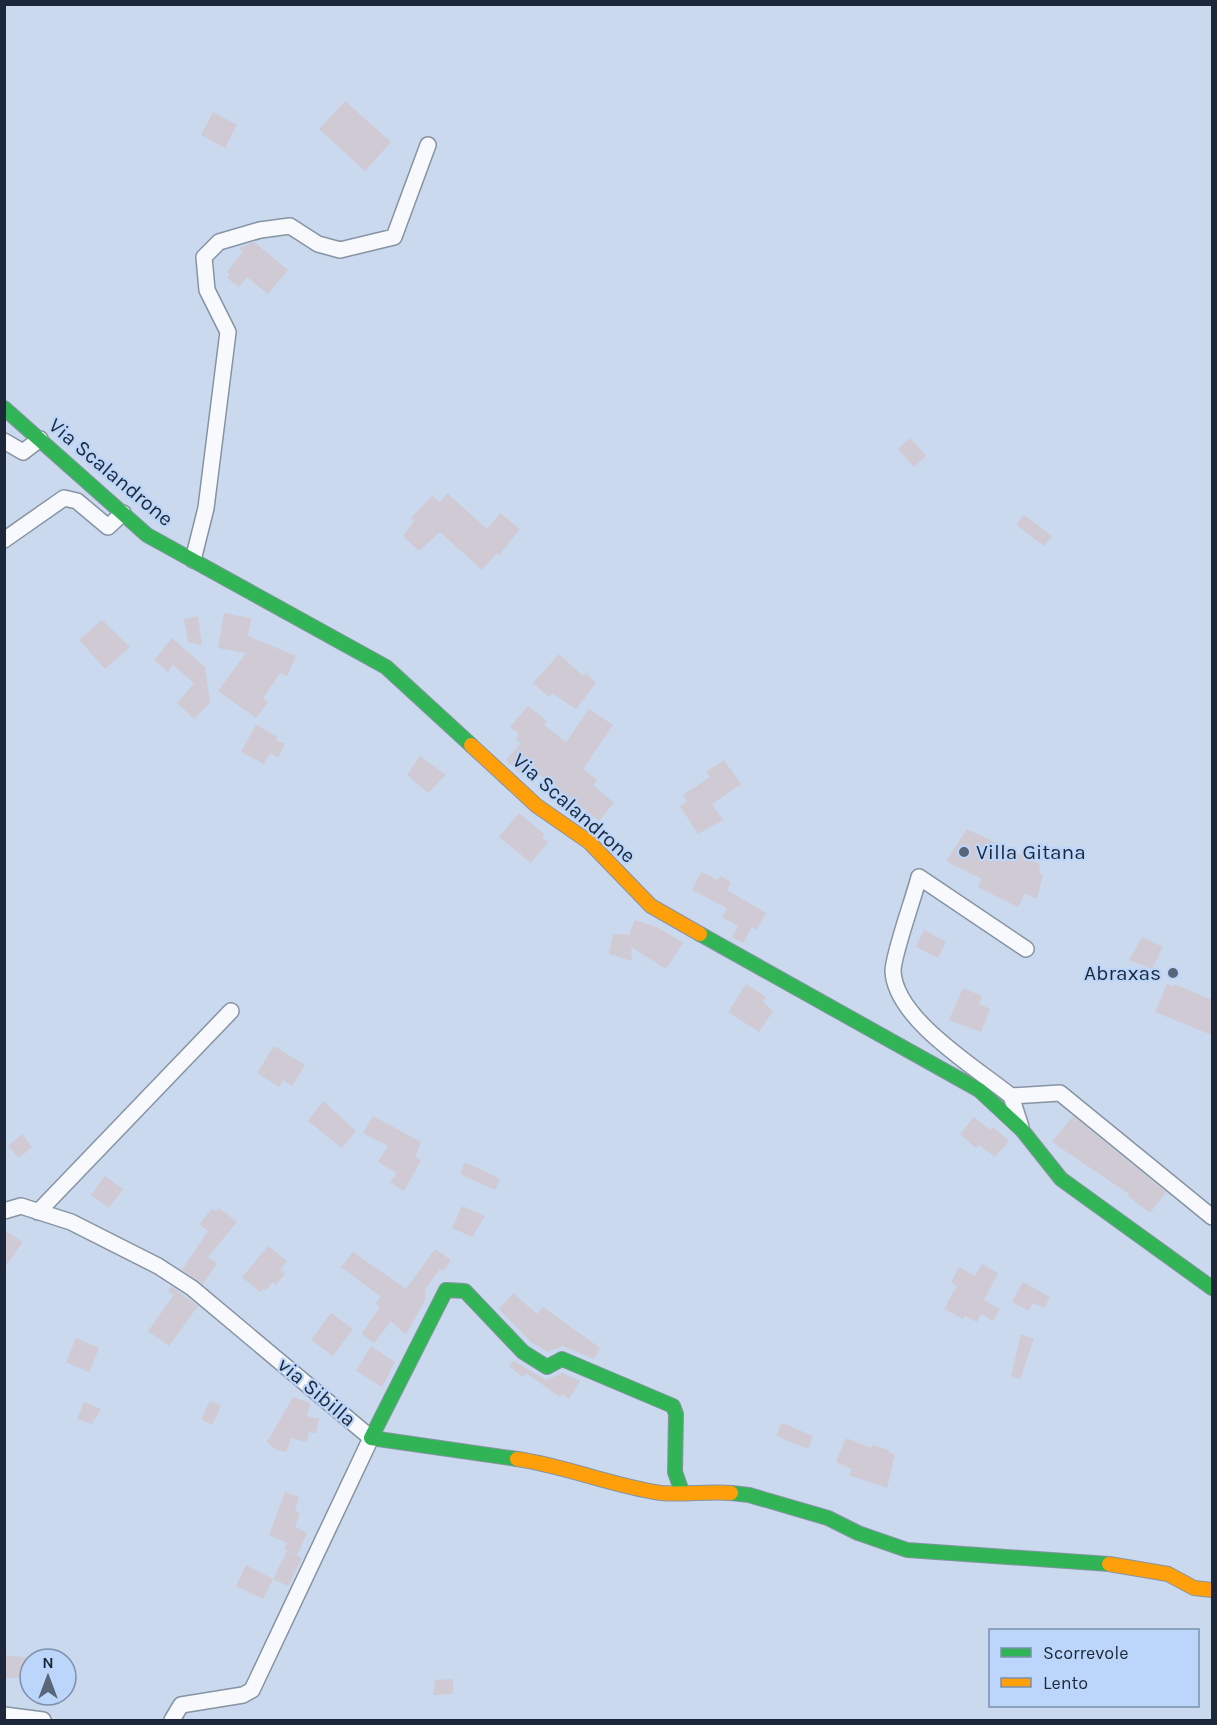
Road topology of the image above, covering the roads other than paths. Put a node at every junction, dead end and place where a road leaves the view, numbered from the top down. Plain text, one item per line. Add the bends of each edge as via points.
1 (428, 145) dead end
2 (4, 408) edge
3 (40, 440) junction
4 (4, 441) edge
5 (123, 513) junction
6 (4, 540) edge
7 (193, 560) junction
8 (1026, 949) dead end
9 (231, 1011) dead end
10 (1011, 1096) junction
11 (1023, 1130) junction
12 (4, 1211) edge
13 (38, 1212) junction
14 (1212, 1217) edge
15 (1212, 1288) edge
16 (371, 1438) junction
17 (682, 1492) junction
18 (1212, 1590) edge
19 (4, 1715) edge
20 (43, 1720) edge
21 (172, 1720) edge

1 - 7 street via 394,237 340,250 318,244 290,226 219,242 204,257 207,290 228,332 206,508
2 - 3 street, Via Scalandrone
3 - 4 street via 23,452
3 - 5 street, Via Scalandrone
5 - 6 street via 108,527 77,501 64,498
5 - 7 street, Via Scalandrone via 147,535
7 - 11 street, Via Scalandrone via 386,667 537,806 589,842 651,906 980,1090
8 - 10 street via 919,877 893,970 900,999 915,1019
9 - 13 street
10 - 11 street
10 - 14 street via 1060,1093
11 - 15 street, Via Scalandrone via 1061,1179
12 - 13 street, via Sibilla via 21,1206
13 - 16 street, via Sibilla via 71,1222 158,1266 192,1288
16 - 17 street via 547,1462 630,1487
16 - 17 street via 446,1290 465,1291 523,1352 547,1367 562,1359 673,1406 675,1472
16 - 21 street, via Sibilla via 252,1690 243,1695 181,1705
17 - 18 street via 749,1495 828,1518 907,1550 1090,1562 1168,1574 1194,1588
19 - 20 street

